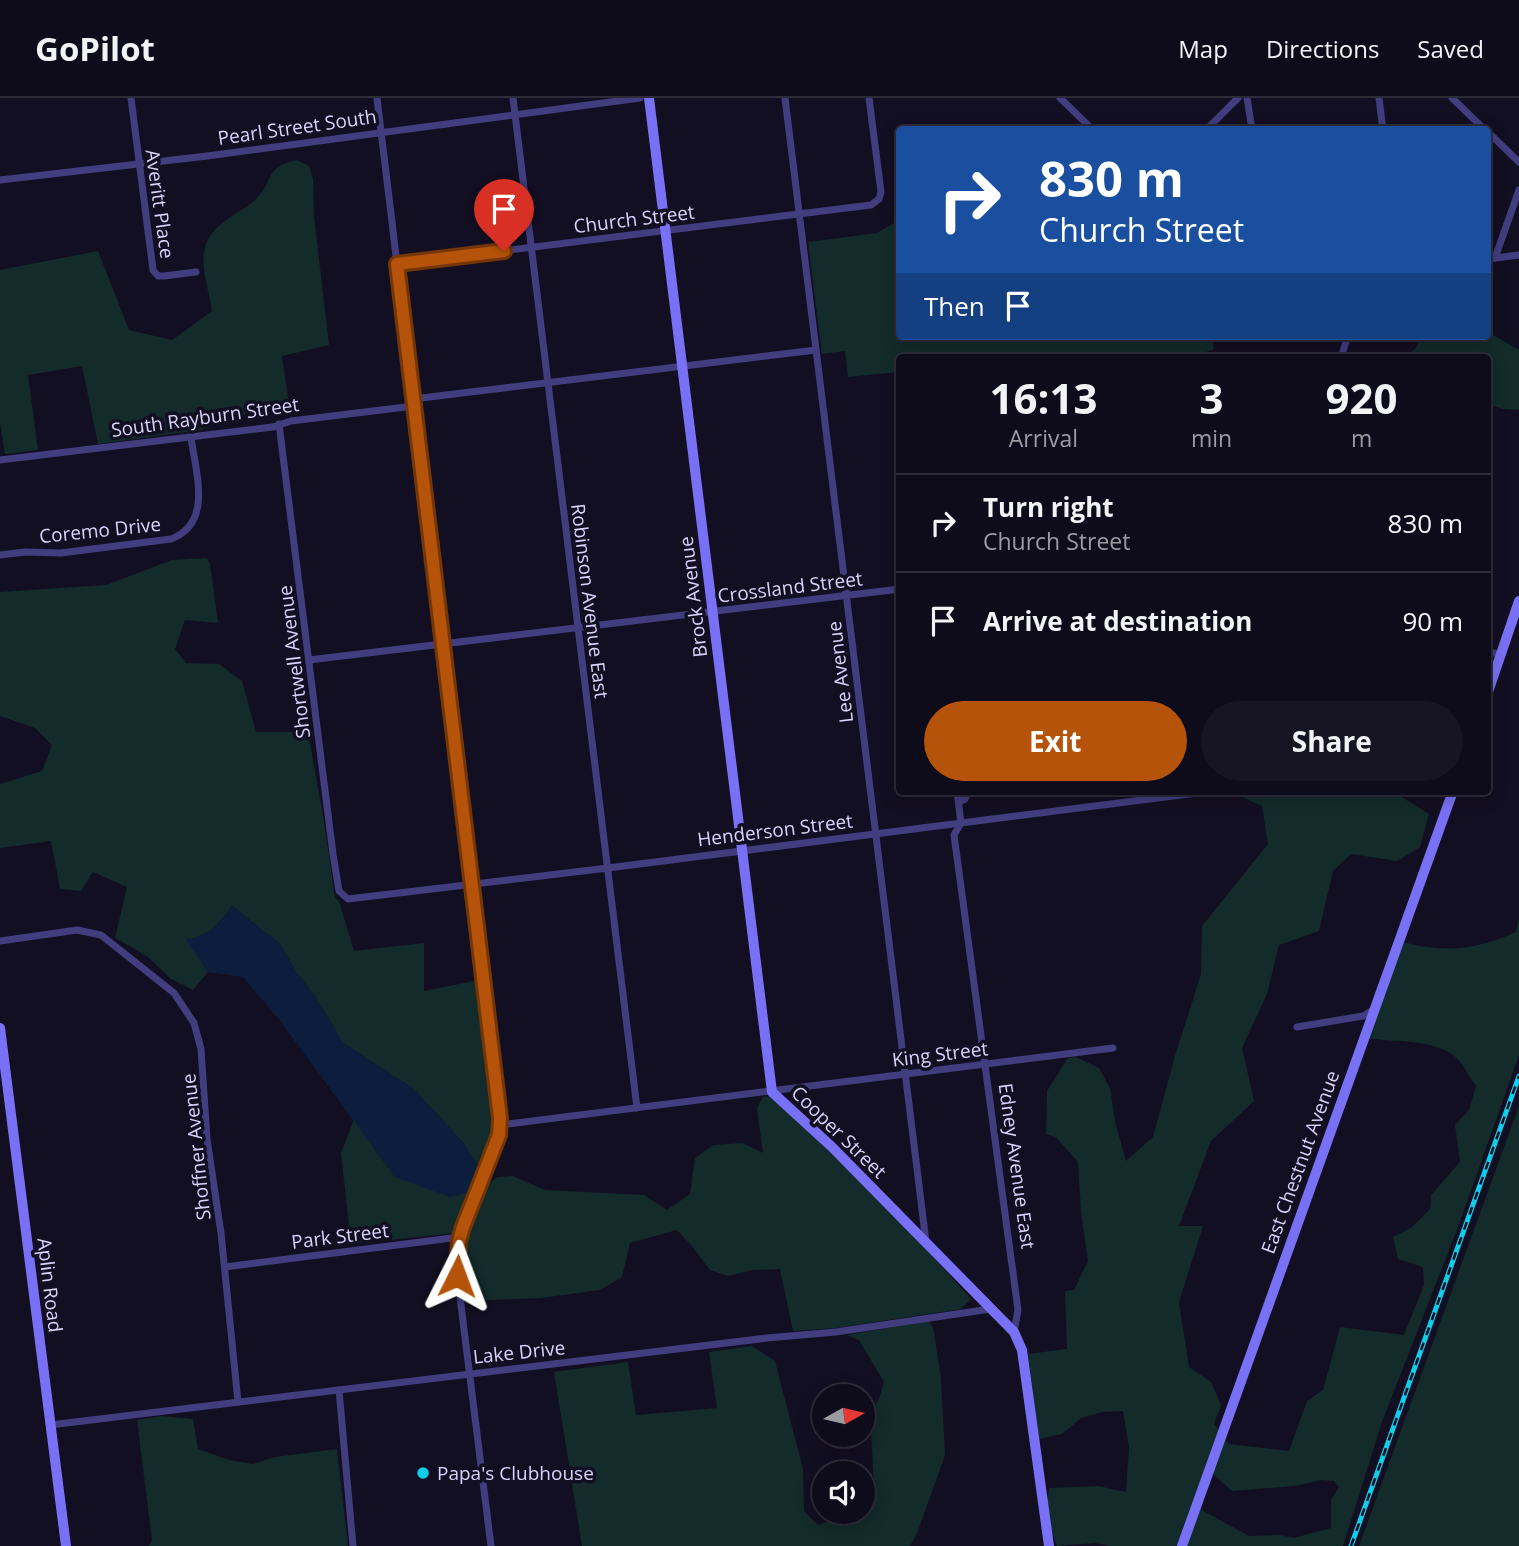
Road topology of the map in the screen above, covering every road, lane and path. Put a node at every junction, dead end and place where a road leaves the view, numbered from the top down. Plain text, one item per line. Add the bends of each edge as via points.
1 (131, 98) edge
2 (377, 98) edge
3 (513, 98) edge
4 (640, 98) edge
5 (649, 98) edge
6 (785, 98) edge
7 (869, 98) edge
8 (1060, 98) edge
9 (1238, 98) edge
10 (1247, 98) edge
11 (1379, 98) edge
12 (1452, 98) edge
13 (515, 114) junction
14 (1089, 126) edge
15 (1210, 126) edge
16 (1251, 126) edge
17 (1382, 126) edge
18 (1481, 126) edge
19 (381, 132) junction
20 (1491, 136) edge
21 (1519, 162) edge
22 (139, 163) junction
23 (0, 180) edge
24 (1519, 190) edge
25 (800, 215) junction
26 (666, 230) junction
27 (531, 248) junction
28 (1519, 255) edge
29 (1491, 258) edge
30 (397, 264) junction
31 (196, 272) dead end
32 (816, 350) junction
33 (682, 366) junction
34 (547, 382) junction
35 (413, 402) junction
36 (279, 424) junction
37 (191, 437) junction
38 (0, 460) edge
39 (0, 555) edge
40 (896, 590) edge
41 (847, 596) junction
42 (1519, 601) edge
43 (713, 612) junction
44 (577, 628) junction
45 (444, 645) junction
46 (1491, 652) edge
47 (1500, 655) junction
48 (309, 660) junction
49 (1491, 683) edge
50 (958, 795) edge
51 (967, 795) edge
52 (1184, 795) edge
53 (1452, 795) edge
54 (959, 802) junction
55 (961, 823) junction
56 (876, 833) junction
57 (741, 851) junction
58 (608, 868) junction
59 (472, 884) junction
60 (341, 895) joint
61 (0, 941) edge
62 (1374, 1010) junction
63 (1297, 1027) dead end
64 (0, 1028) edge
65 (1112, 1048) dead end
66 (985, 1063) junction
67 (906, 1073) junction
68 (3, 1084) edge
69 (772, 1092) junction
70 (637, 1108) junction
71 (500, 1125) junction
72 (460, 1237) junction
73 (926, 1243) junction
74 (225, 1267) junction
75 (990, 1309) junction
76 (1014, 1332) junction
77 (470, 1373) junction
78 (339, 1390) junction
79 (238, 1402) junction
80 (50, 1426) junction
81 (66, 1546) edge
82 (353, 1546) edge
83 (491, 1546) edge
84 (1049, 1546) edge
85 (1182, 1546) edge

1 - 22 street, Averitt Place
2 - 19 street
3 - 13 street, Robinson Avenue East
4 - 13 street, Pearl Street South
5 - 26 street, Brock Avenue
6 - 25 street, Lee Avenue
7 - 25 street, Church Street via 881,192 868,206
8 - 14 street
9 - 15 street
10 - 16 street
11 - 17 street
12 - 18 street
13 - 19 street, Pearl Street South
13 - 27 street, Robinson Avenue East
19 - 22 street, Pearl Street South
19 - 30 street
20 - 21 street
22 - 23 street, Pearl Street South
22 - 31 street, Averitt Place via 153,271 164,276
24 - 29 street
25 - 26 street, Church Street
25 - 32 street, Lee Avenue
26 - 27 street, Church Street
26 - 33 street, Brock Avenue
27 - 30 street, Church Street
27 - 34 street, Robinson Avenue East
28 - 29 street
30 - 35 street
32 - 33 street, South Rayburn Street
32 - 41 street, Lee Avenue
33 - 34 street, South Rayburn Street
33 - 43 street, Brock Avenue
34 - 35 street, South Rayburn Street
34 - 44 street, Robinson Avenue East
35 - 36 street, South Rayburn Street
35 - 45 street
36 - 37 street, South Rayburn Street
36 - 48 street, Shortwell Avenue
37 - 38 street, South Rayburn Street
37 - 39 street, Coremo Drive via 199,506 185,533 171,539 61,553
40 - 41 street, Crossland Street
41 - 43 street, Crossland Street
41 - 56 street, Lee Avenue
42 - 47 street
43 - 44 street, Crossland Street
43 - 57 street, Brock Avenue
44 - 45 street, Crossland Street
44 - 58 street, Robinson Avenue East
45 - 48 street, Crossland Street
45 - 59 street
46 - 47 street
47 - 49 street
48 - 60 street, Shortwell Avenue
50 - 54 street, Edney Avenue East
51 - 54 street
52 - 55 street, Henderson Street
53 - 62 street, East Chestnut Avenue
54 - 55 street, Edney Avenue East
55 - 56 street, Henderson Street
55 - 66 street, Edney Avenue East via 954,835
56 - 57 street, Henderson Street
56 - 67 street, Lee Avenue
57 - 58 street, Henderson Street
57 - 69 street, Brock Avenue
58 - 59 street, Henderson Street
58 - 70 street, Robinson Avenue East
59 - 60 street, Henderson Street via 352,899
59 - 71 street
61 - 74 street, Shoffner Avenue via 77,930 96,934 174,993 197,1032 201,1049
62 - 63 street
62 - 85 street, East Chestnut Avenue
64 - 68 street, Aplin Road
65 - 66 street, King Street
66 - 67 street, King Street
66 - 76 street, Edney Avenue East via 1018,1310
67 - 69 street, King Street
67 - 73 street, Lee Avenue
68 - 80 street, Aplin Road
69 - 70 street, Cooper Street
69 - 73 street, Cooper Street
70 - 71 street, Cooper Street
71 - 72 street
72 - 74 street, Park Street
72 - 77 street via 457,1276
73 - 75 street, Cooper Street
74 - 79 street, Shoffner Avenue
75 - 76 street, Cooper Street
75 - 77 street, Lake Drive via 836,1332
76 - 84 street, Edney Avenue East via 1022,1350
77 - 78 street, Lake Drive
77 - 83 street
78 - 79 street, Lake Drive
78 - 82 street
79 - 80 street, Lake Drive
80 - 81 street, Aplin Road

